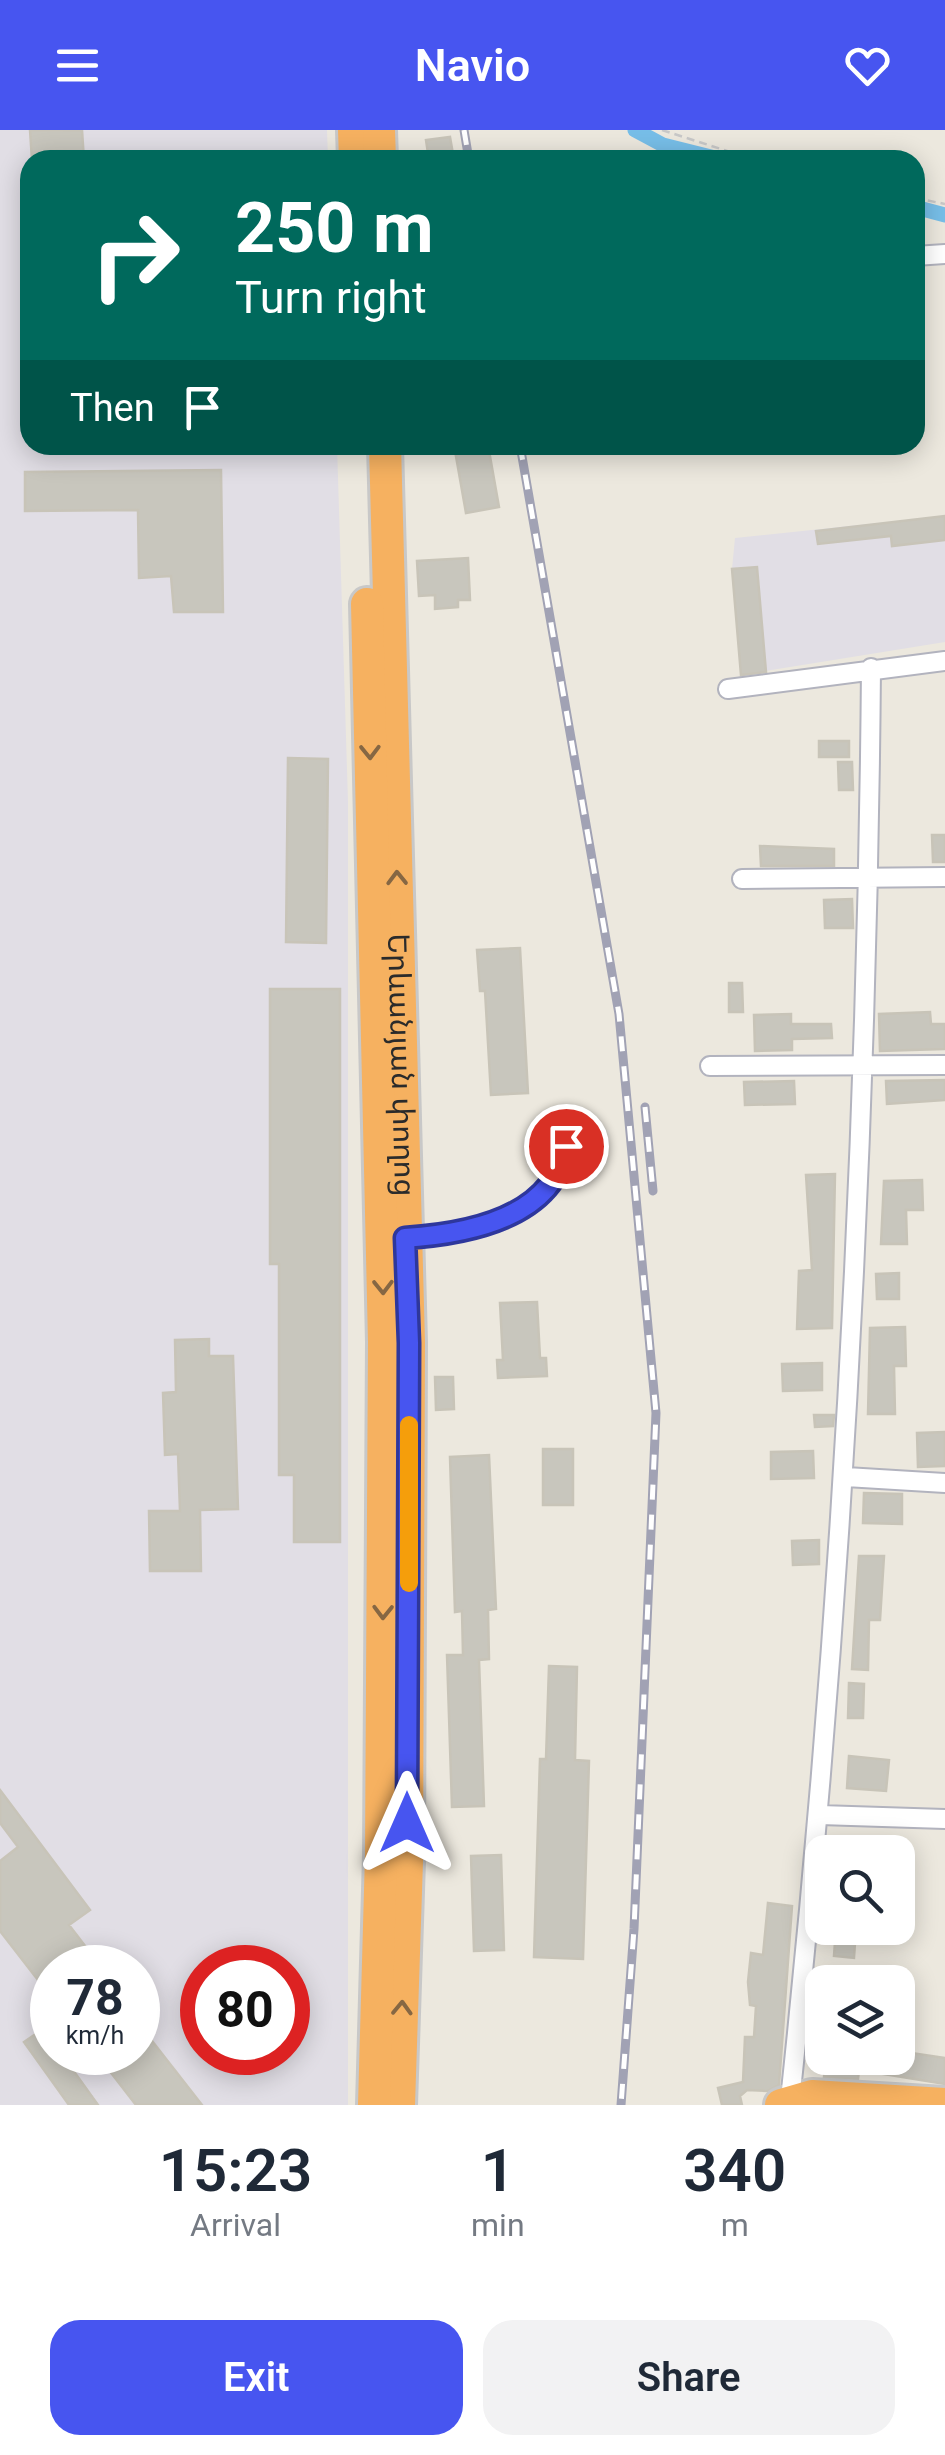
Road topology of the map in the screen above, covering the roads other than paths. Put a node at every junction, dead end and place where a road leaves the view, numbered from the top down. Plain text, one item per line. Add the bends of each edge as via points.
1 (362, 455) edge
2 (385, 455) edge
3 (945, 662) edge
4 (871, 668) junction
5 (728, 689) dead end
6 (870, 877) junction
7 (945, 877) edge
8 (742, 879) dead end
9 (390, 1061) junction
10 (945, 1064) edge
11 (710, 1066) dead end
12 (863, 1066) junction
13 (571, 1120) dead end
14 (405, 1238) junction
15 (396, 1343) junction
16 (846, 1477) junction
17 (945, 1483) edge
18 (820, 1815) junction
19 (945, 1819) edge
20 (786, 2102) edge
21 (945, 2104) edge
22 (374, 2105) edge
23 (399, 2105) edge

1 -> 9 highway, Երևանյան փողոց
9 -> 2 highway, Երևանյան փողոց
3 - 4 street
4 - 5 street
4 - 6 street
6 - 7 street
6 - 8 street
6 - 12 street
9 - 14 highway, Երևանյան փողոց
9 -> 15 highway, Երևանյան փողոց
10 - 12 street
11 - 12 street
12 - 16 street
13 - 14 lane via 562,1172 507,1220 448,1236
14 - 15 highway, Երևանյան փողոց
15 -> 22 highway, Երևանյան փողոց
23 -> 15 highway, Երևանյան փողոց via 407,1842
16 - 17 street
16 - 18 street
18 - 19 street
18 - 20 street
20 - 21 highway

